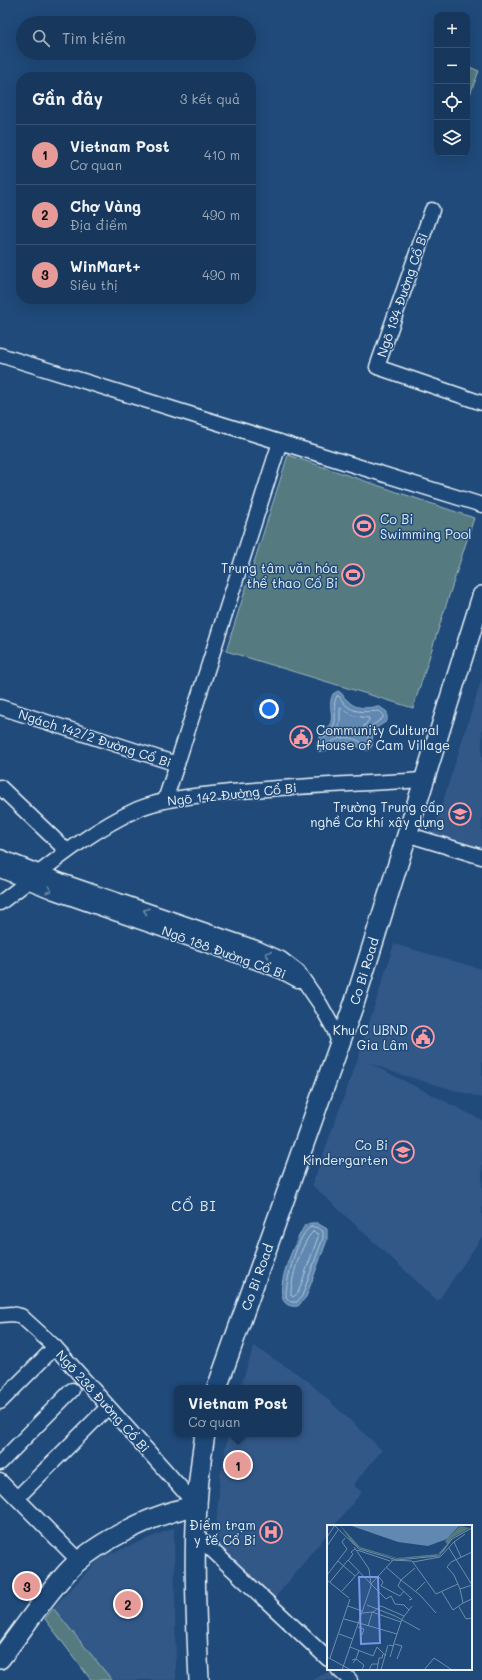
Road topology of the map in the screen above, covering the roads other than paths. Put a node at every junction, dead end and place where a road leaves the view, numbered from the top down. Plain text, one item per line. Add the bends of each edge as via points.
1 (432, 210) dead end
2 (0, 355) edge
3 (482, 403) edge
4 (280, 442) junction
5 (482, 505) edge
6 (482, 596) edge
7 (0, 707) edge
8 (177, 764) junction
9 (423, 780) junction
10 (0, 787) edge
11 (165, 800) junction
12 (406, 834) junction
13 (67, 851) junction
14 (0, 857) edge
15 (482, 857) edge
16 (0, 870) edge
17 (40, 872) junction
18 (28, 881) junction
19 (0, 903) edge
20 (308, 987) junction
21 (340, 1045) junction
22 (0, 1315) edge
23 (55, 1348) junction
24 (218, 1385) edge
25 (72, 1390) dead end
26 (0, 1402) edge
27 (108, 1407) junction
28 (205, 1437) edge
29 (0, 1463) edge
30 (0, 1481) edge
31 (17, 1498) junction
32 (197, 1506) junction
33 (195, 1534) junction
34 (79, 1561) junction
35 (0, 1659) edge
36 (327, 1659) edge
37 (339, 1670) edge
38 (199, 1680) edge
39 (350, 1680) edge

1 - 3 street, Ngõ 134 Đường Cổ Bi via 377,367
2 - 4 street
4 - 5 street
4 - 8 street
6 - 9 main road, Co Bi Road
7 - 8 street, Ngách 142/2 Đường Cổ Bi
8 - 11 street, Ngách 142/2 Đường Cổ Bi
9 - 11 street, Ngõ 142 Đường Cổ Bi via 252,790
9 - 12 main road, Co Bi Road
10 - 13 street
11 - 13 street, Ngõ 142 Đường Cổ Bi via 138,809
12 - 15 street
12 - 21 main road, Co Bi Road
13 - 17 street, Ngõ 142 Đường Cổ Bi
14 - 17 street, Ngõ 188 Đường Cổ Bi
16 - 18 street, Ngõ 188 Đường Cổ Bi
17 - 18 street, Ngõ 142 Đường Cổ Bi
20 -> 17 street, Ngõ 188 Đường Cổ Bi via 298,972 277,957
18 - 19 street, Ngõ 142 Đường Cổ Bi
18 -> 20 street, Ngõ 188 Đường Cổ Bi via 276,969
20 - 21 street via 326,1015
21 - 24 main road, Co Bi Road
22 - 23 street, Ngõ 238 Đường Cổ Bi via 21,1316
23 - 26 street
23 - 27 street, Ngõ 238 Đường Cổ Bi
25 - 29 street
27 - 31 street
27 - 32 street, Ngõ 238 Đường Cổ Bi
28 - 32 main road
30 - 31 street
31 - 34 street
32 - 33 main road
32 - 34 main road via 169,1512 142,1523
33 - 36 street
33 - 38 main road
34 - 35 main road via 62,1577
37 - 39 street

